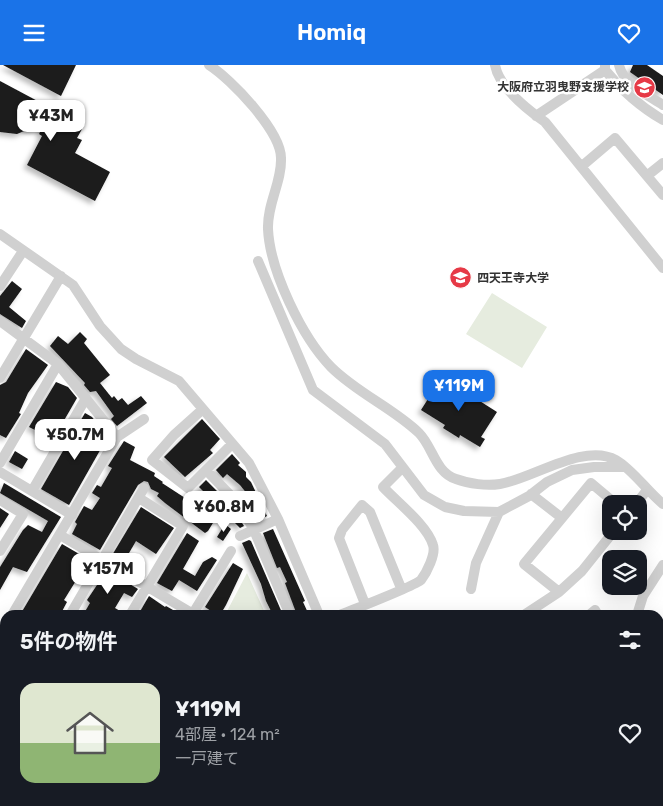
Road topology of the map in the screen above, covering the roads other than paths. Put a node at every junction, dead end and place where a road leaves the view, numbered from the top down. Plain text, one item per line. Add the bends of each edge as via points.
1 (209, 65) edge
2 (495, 65) edge
3 (619, 65) edge
4 (605, 67) edge
5 (663, 105) edge
6 (536, 116) junction
7 (663, 121) edge
8 (663, 163) edge
9 (582, 166) junction
10 (648, 175) junction
11 (663, 195) edge
12 (0, 234) edge
13 (23, 251) junction
14 (258, 261) dead end
15 (662, 264) edge
16 (61, 276) junction
17 (0, 286) edge
18 (0, 321) edge
19 (24, 338) junction
20 (58, 364) junction
21 (0, 378) edge
22 (86, 398) junction
23 (203, 409) junction
24 (144, 419) dead end
25 (117, 437) junction
26 (232, 444) junction
27 (0, 463) edge
28 (625, 467) junction
29 (402, 468) junction
30 (206, 470) junction
31 (0, 472) edge
32 (647, 490) junction
33 (32, 491) junction
34 (531, 494) junction
35 (605, 495) edge
36 (643, 495) edge
37 (0, 500) edge
38 (663, 504) edge
39 (499, 512) junction
40 (72, 515) junction
41 (278, 519) junction
42 (562, 519) junction
43 (253, 528) junction
44 (60, 535) junction
45 (240, 536) dead end
46 (607, 540) edge
47 (0, 551) edge
48 (231, 551) dead end
49 (102, 560) junction
50 (663, 566) edge
51 (147, 586) junction
52 (401, 589) junction
53 (471, 589) dead end
54 (559, 592) junction
55 (365, 604) junction
56 (15, 610) edge
57 (73, 610) edge
58 (133, 610) edge
59 (186, 610) edge
60 (197, 610) edge
61 (288, 610) edge
62 (317, 610) edge
63 (351, 610) edge
64 (532, 610) edge
65 (639, 610) edge

1 - 28 street via 242,93 277,141 281,157 268,226 274,263 303,329 333,369 420,434 441,469 454,479 478,485 500,484 554,464 601,456
2 - 6 street via 514,95
3 - 5 street via 633,86
4 - 6 street
4 - 7 street via 636,104
6 - 9 street
8 - 10 street
9 - 10 street via 615,138
9 - 15 street
10 - 11 street
12 - 13 street
13 - 16 street
13 - 17 street
14 - 29 street via 313,390 385,445
16 - 19 street
16 - 23 street via 79,292 100,326 121,349 179,381
18 - 19 street
19 - 20 street
19 - 21 street
20 - 22 street
20 - 27 street
22 - 25 street
22 - 33 street
23 - 26 street
23 - 30 street via 152,460 188,488
24 - 25 street
25 - 40 street
26 - 30 street
26 - 41 street via 249,463
28 - 32 street
28 - 34 street via 572,470
29 - 39 street via 424,495 445,507
29 - 52 street via 383,487 427,533 434,551 420,581
30 - 43 street via 238,503
31 - 33 street
32 - 36 street
32 - 38 street
33 - 40 street
34 - 39 street
34 - 42 street
35 - 42 street via 591,483
37 - 47 street via 23,513
39 - 53 street via 476,563
40 - 44 street
41 - 43 street
41 - 62 street
42 - 54 street via 524,564
43 - 45 street
43 - 61 street
44 - 49 street
44 - 56 street
46 - 54 street via 582,571
48 - 60 street
49 - 51 street
49 - 51 street via 141,493 182,527
49 - 57 street
50 - 65 street via 643,596
51 - 58 street
51 - 59 street
52 - 55 street
52 - 55 street via 370,512 362,505 339,538
54 - 64 street
55 - 63 street

